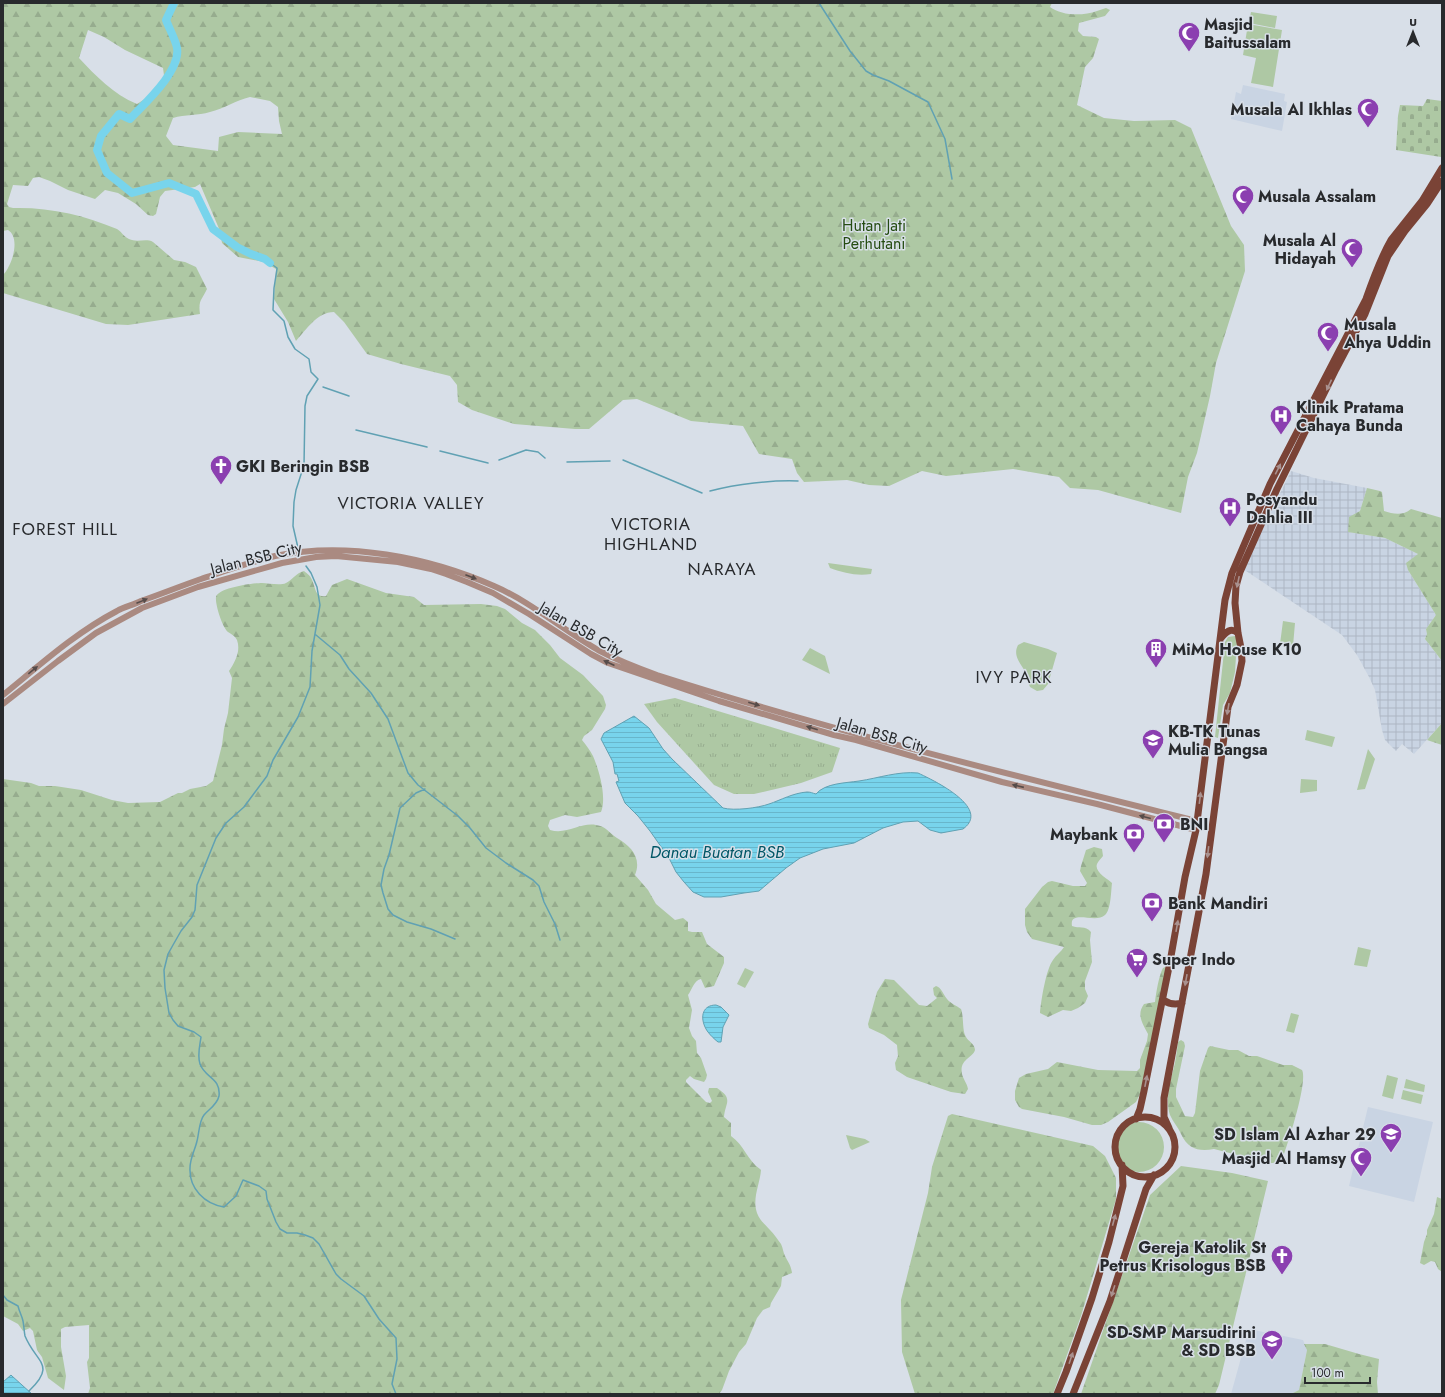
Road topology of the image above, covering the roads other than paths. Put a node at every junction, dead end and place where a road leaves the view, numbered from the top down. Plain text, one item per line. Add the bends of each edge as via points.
1 (1442, 168) edge
2 (1442, 181) edge
3 (1425, 203) junction
4 (1269, 488) junction
5 (1277, 490) junction
6 (1248, 544) junction
7 (1238, 633) junction
8 (1220, 638) junction
9 (3, 695) edge
10 (3, 704) edge
11 (1197, 821) junction
12 (1196, 830) junction
13 (1162, 1000) junction
14 (1182, 1003) junction
15 (1136, 1118) junction
16 (1169, 1128) junction
17 (1122, 1165) junction
18 (1154, 1175) junction
19 (1057, 1394) edge
20 (1073, 1394) edge

1 - 3 main road
2 - 3 main road
4 -> 3 main road via 1366,299 1387,246 1393,236
3 -> 5 main road via 1388,256 1365,314
4 - 5 main road
4 - 6 main road
5 - 6 main road
6 -> 7 main road via 1236,586
6 - 8 main road via 1232,573
7 - 8 main road via 1230,630
7 -> 14 main road via 1242,661 1228,707 1206,874
11 -> 8 main road
9 -> 11 street, Jalan BSB City via 67,642 118,611 156,595 277,556 318,550 366,553 417,560 486,582 534,608 598,650 654,674 1004,773
12 -> 10 street, Jalan BSB City via 1002,782 704,696 608,663 523,610 468,582 416,565 368,558 327,556 282,563 198,586 122,618 96,633
11 - 12 main road
13 -> 12 main road
13 - 14 main road via 1167,1003
15 -> 13 main road
14 - 16 main road via 1164,1098 1164,1116
15 - 16 main road via 1154,1118
15 - 17 main road via 1121,1129 1117,1137 1116,1153
16 - 18 main road via 1175,1152 1170,1164 1162,1172
17 - 18 main road via 1136,1175
19 -> 17 main road via 1092,1298 1109,1242 1124,1186
18 -> 20 main road via 1146,1189 1110,1301

